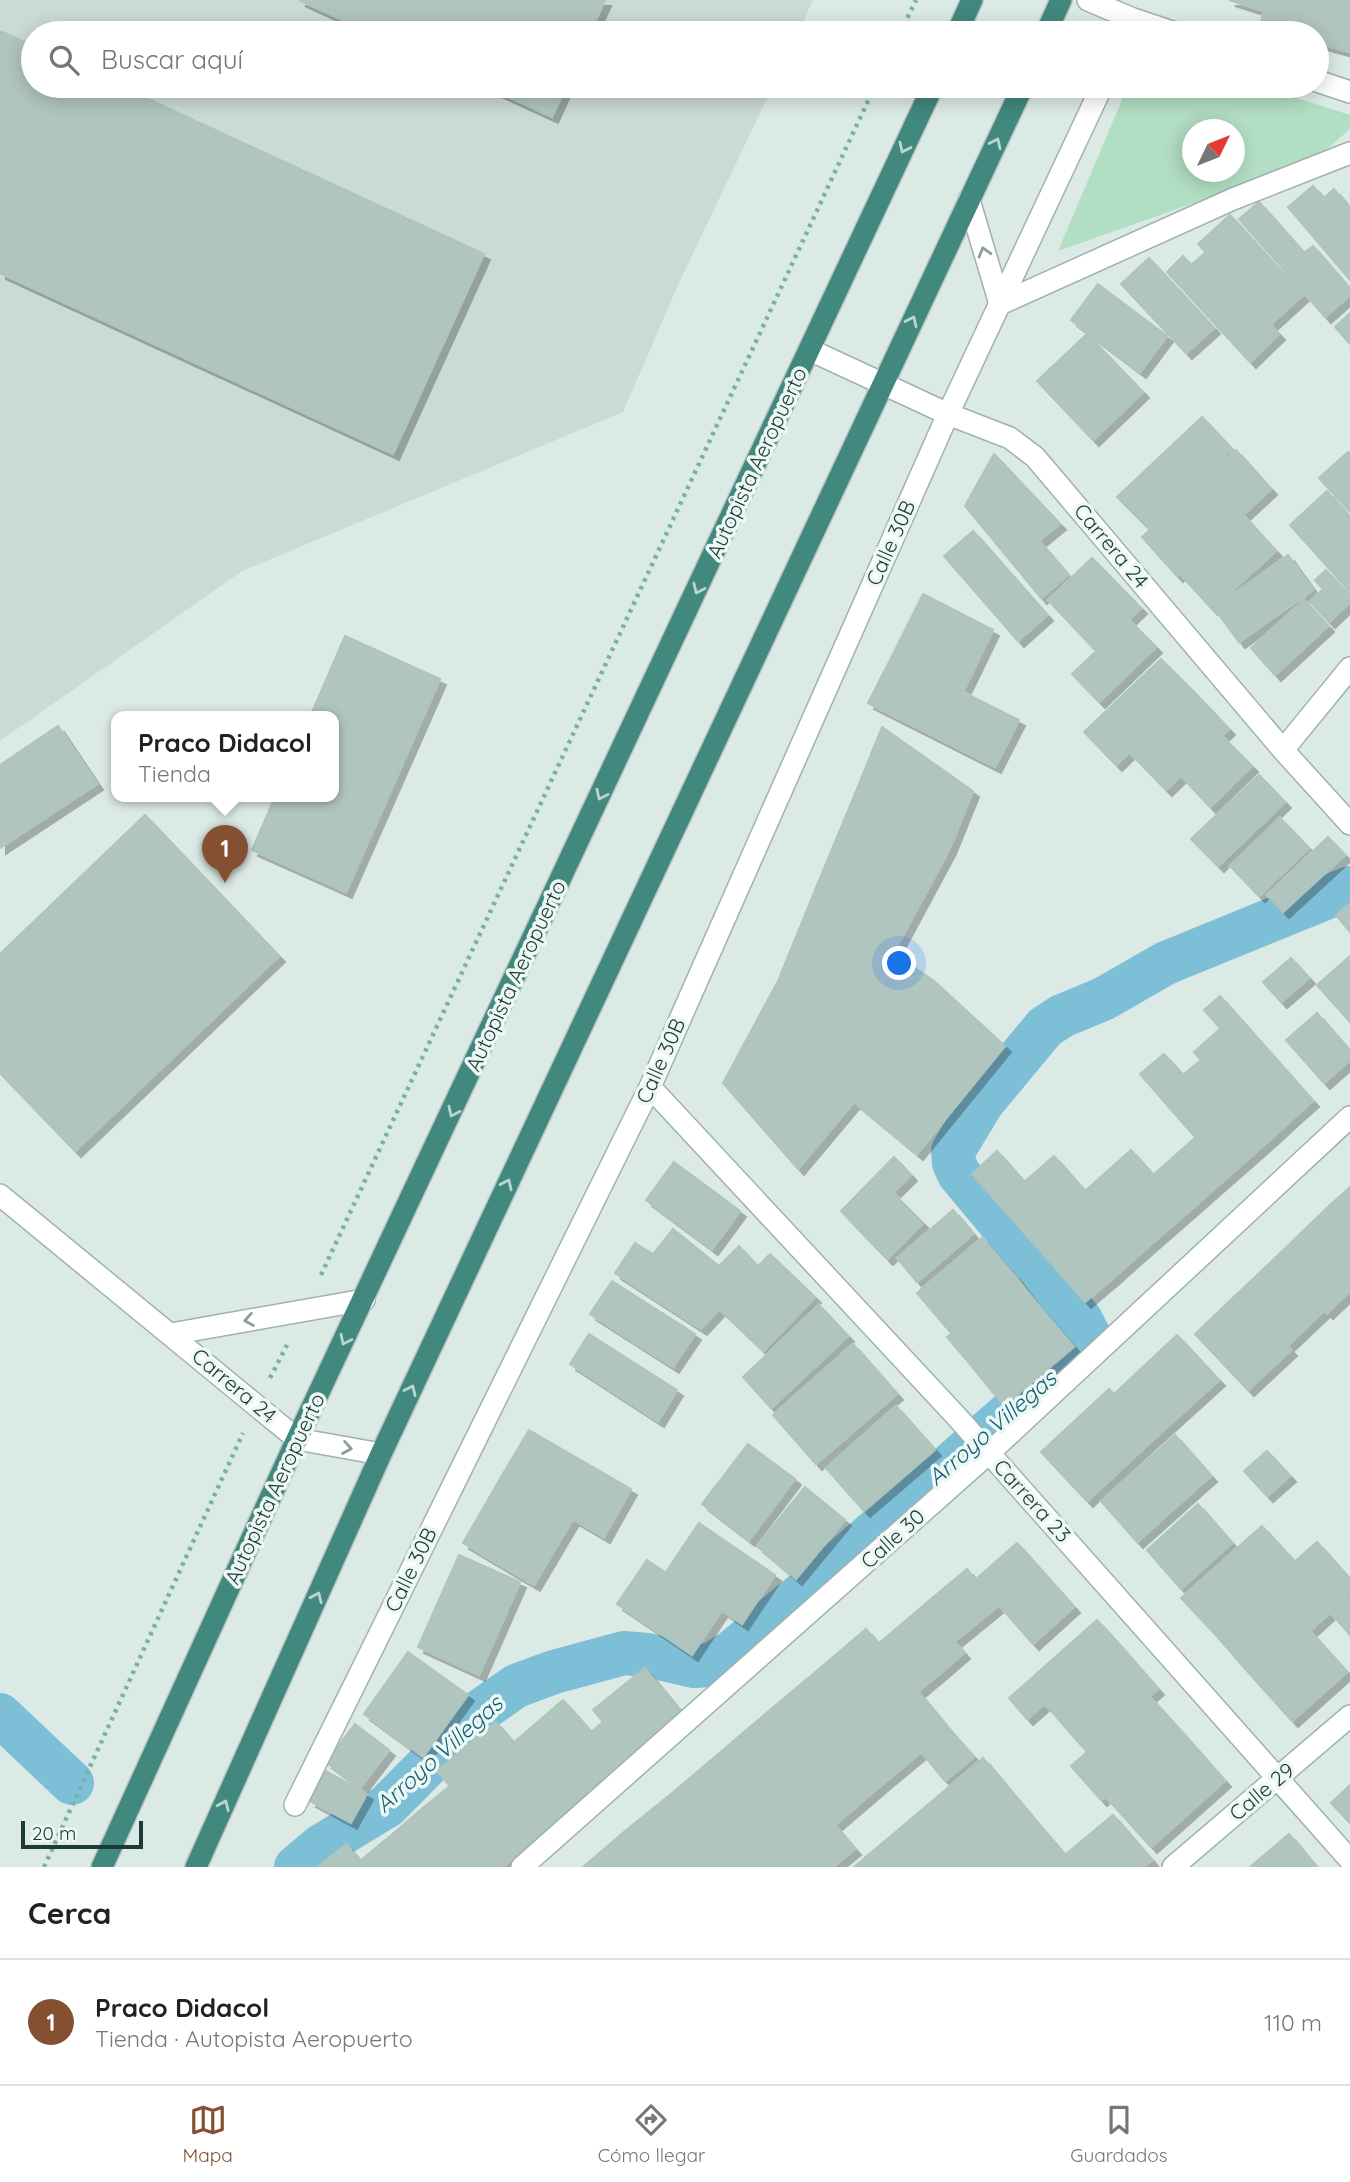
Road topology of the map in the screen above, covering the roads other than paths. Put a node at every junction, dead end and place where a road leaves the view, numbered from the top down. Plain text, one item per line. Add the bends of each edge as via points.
1 (972, 0) edge
2 (1061, 0) edge
3 (1088, 0) edge
4 (962, 21) edge
5 (1051, 21) edge
6 (1122, 21) edge
7 (1329, 84) edge
8 (1350, 92) edge
9 (927, 98) edge
10 (1017, 98) edge
11 (1096, 98) edge
12 (1350, 153) edge
13 (969, 200) junction
14 (1000, 304) junction
15 (810, 350) junction
16 (883, 383) junction
17 (948, 414) junction
18 (1350, 668) edge
19 (1283, 750) junction
20 (1350, 824) edge
21 (650, 1087) junction
22 (1350, 1117) edge
23 (0, 1195) edge
24 (364, 1300) junction
25 (171, 1334) junction
26 (297, 1439) junction
27 (987, 1450) junction
28 (381, 1454) junction
29 (1350, 1716) edge
30 (1278, 1779) junction
31 (295, 1805) dead end
32 (1350, 1860) edge
33 (102, 1867) edge
34 (196, 1867) edge
35 (522, 1867) edge
36 (1173, 1867) edge

1 - 4 highway
2 - 5 highway
3 - 6 street
7 - 8 street
9 -> 15 highway, Autopista Aeropuerto
13 -> 10 highway
11 - 14 street, Calle 30B
12 - 14 street via 1233,199
14 -> 13 street
16 -> 13 highway
14 - 17 street, Calle 30B
15 - 16 street, Carrera 24
15 -> 24 highway, Autopista Aeropuerto
16 - 17 street, Carrera 24
28 -> 16 highway
17 - 19 street, Carrera 24 via 1010,438 1035,457
17 - 21 street, Calle 30B
18 - 19 street
19 - 20 street, Carrera 24
21 - 27 street, Carrera 23
21 - 31 street, Calle 30B
22 - 27 street, Calle 30
23 - 25 street, Carrera 24
24 -> 25 street, Carrera 24
24 -> 26 highway, Autopista Aeropuerto
25 - 26 street, Carrera 24
26 -> 28 street, Carrera 24
26 - 33 highway, Autopista Aeropuerto
27 - 30 street, Carrera 23
27 - 35 street, Calle 30
34 -> 28 highway
29 - 30 street, Calle 29
30 - 32 street, Carrera 23
30 - 36 street, Calle 29

